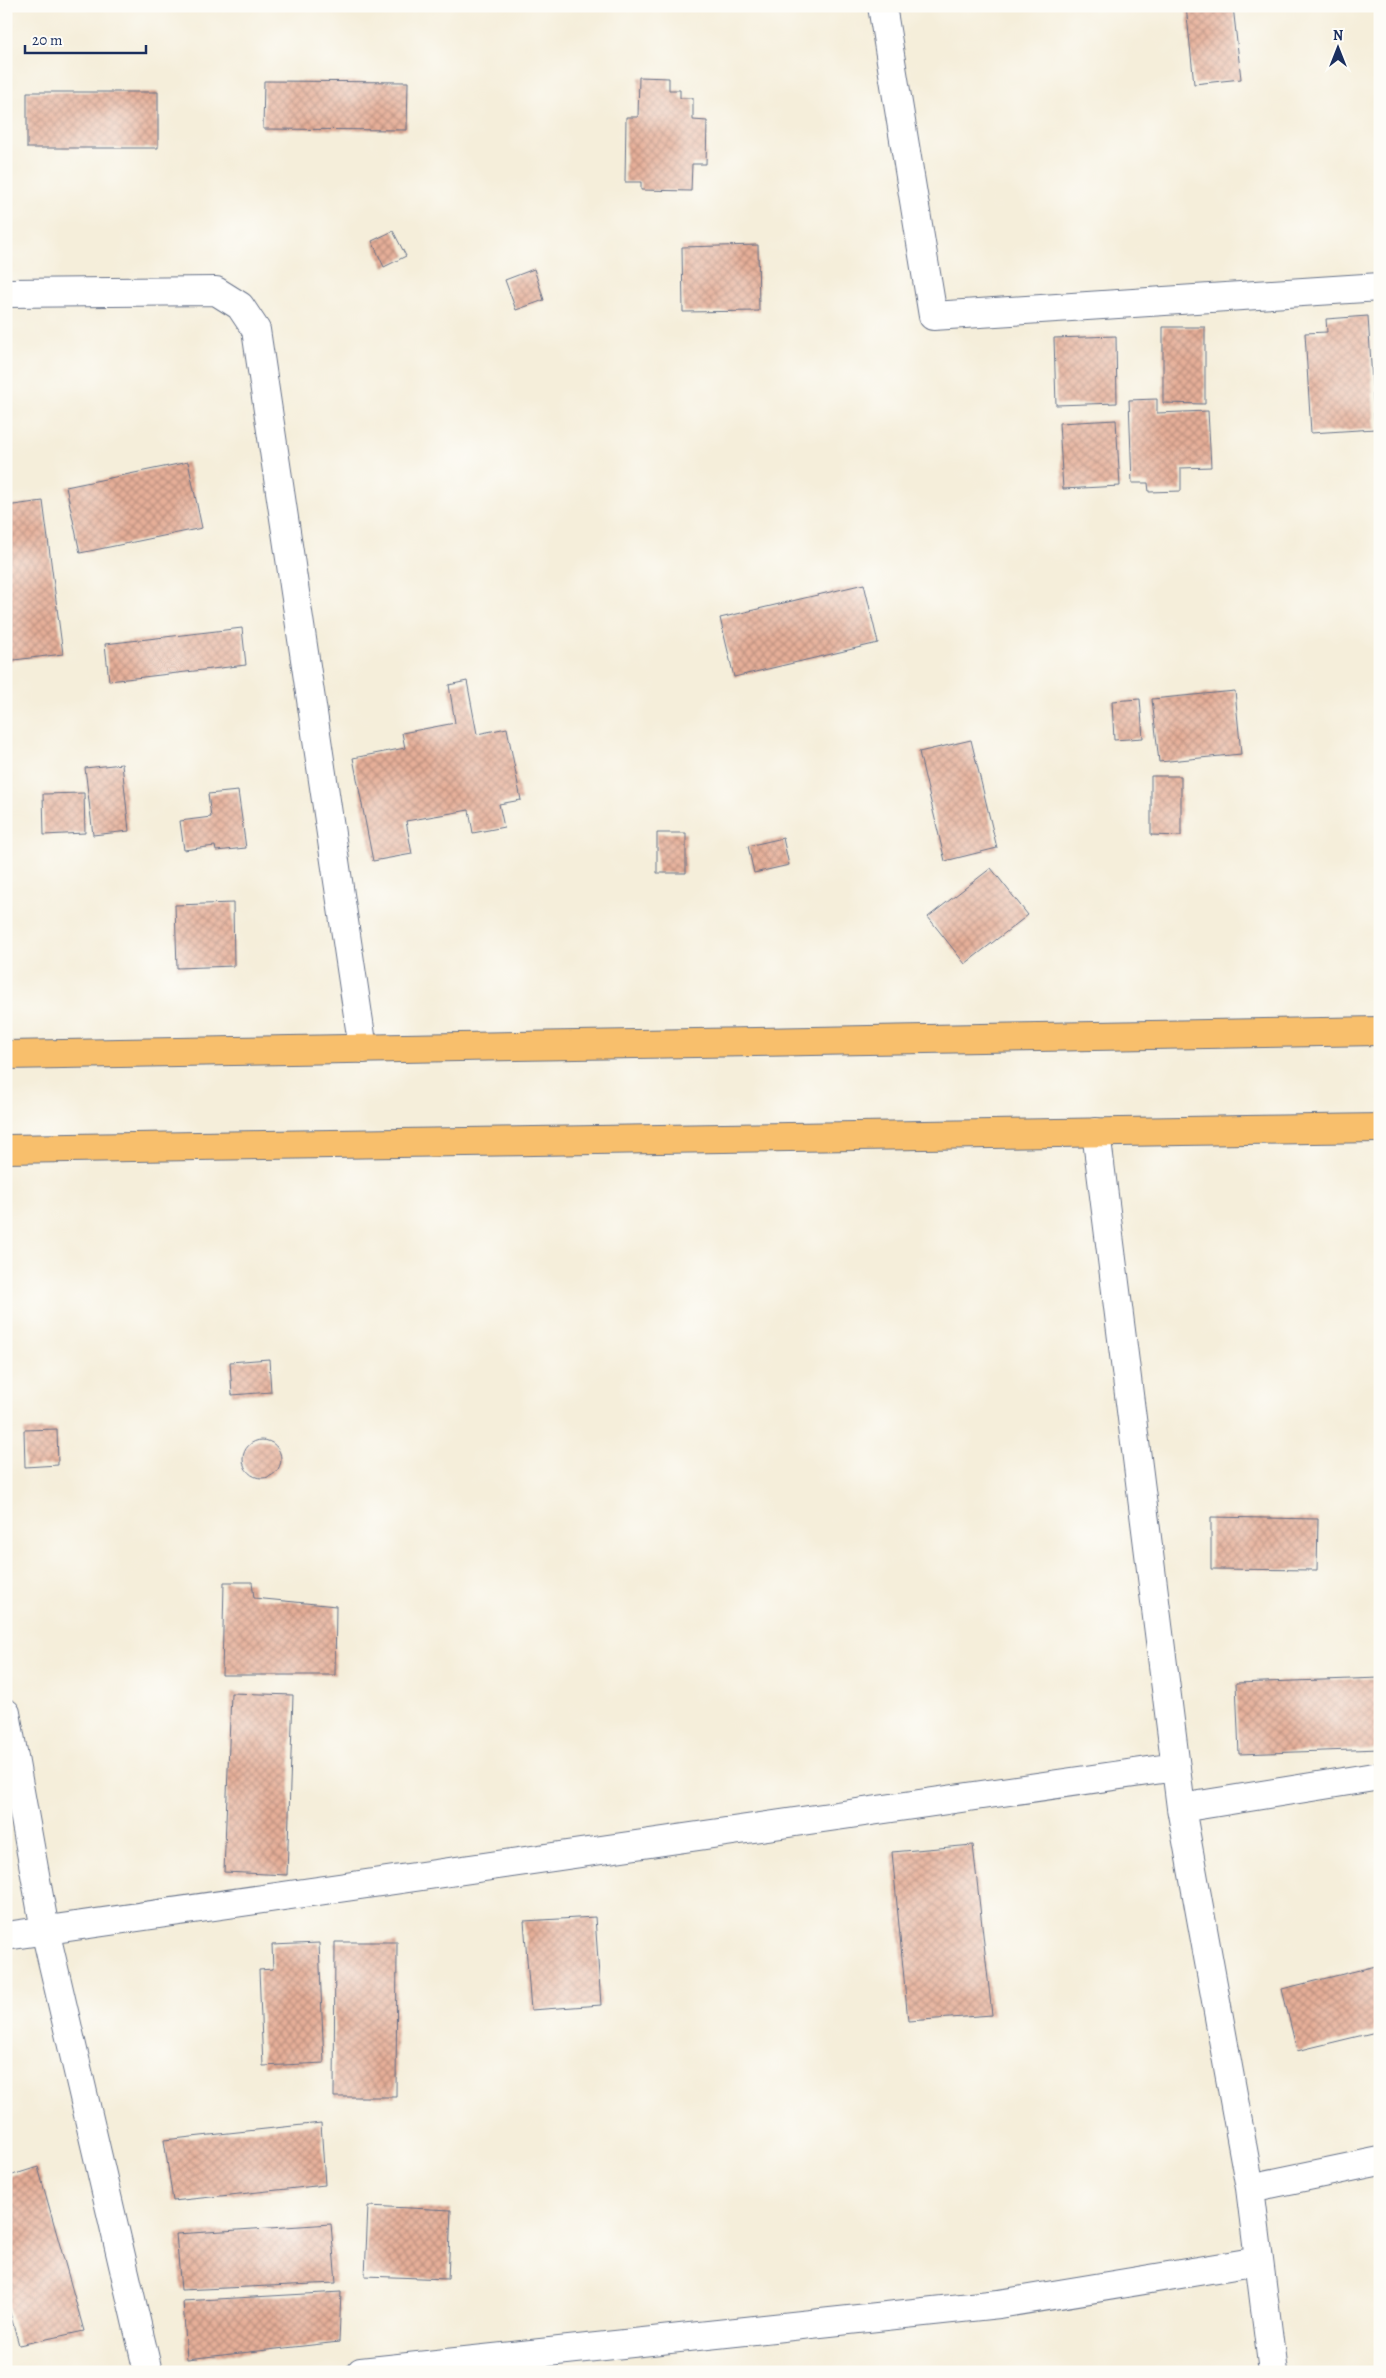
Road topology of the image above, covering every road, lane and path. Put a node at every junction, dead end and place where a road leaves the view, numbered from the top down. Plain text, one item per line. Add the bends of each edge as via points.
1 (882, 6) edge
2 (1380, 287) edge
3 (6, 293) edge
4 (1380, 1031) edge
5 (363, 1048) junction
6 (6, 1055) edge
7 (1380, 1128) edge
8 (1096, 1132) junction
9 (6, 1149) edge
10 (6, 1713) edge
11 (1176, 1768) junction
12 (1380, 1776) edge
13 (1181, 1808) junction
14 (45, 1930) junction
15 (6, 1936) edge
16 (1380, 2161) edge
17 (1250, 2188) junction
18 (1259, 2261) junction
19 (148, 2372) edge
20 (361, 2372) edge
21 (1273, 2372) edge

1 - 2 street via 933,316
3 - 5 street via 216,291 240,306 256,330
4 - 5 highway
5 - 6 highway
7 - 8 highway
8 - 9 highway
8 - 11 street
10 - 14 street
11 - 13 street
11 - 14 street
12 - 13 street
13 - 17 street
14 - 15 street
14 - 19 street
16 - 17 street
17 - 18 street
18 - 20 street via 999,2304
18 - 21 street

